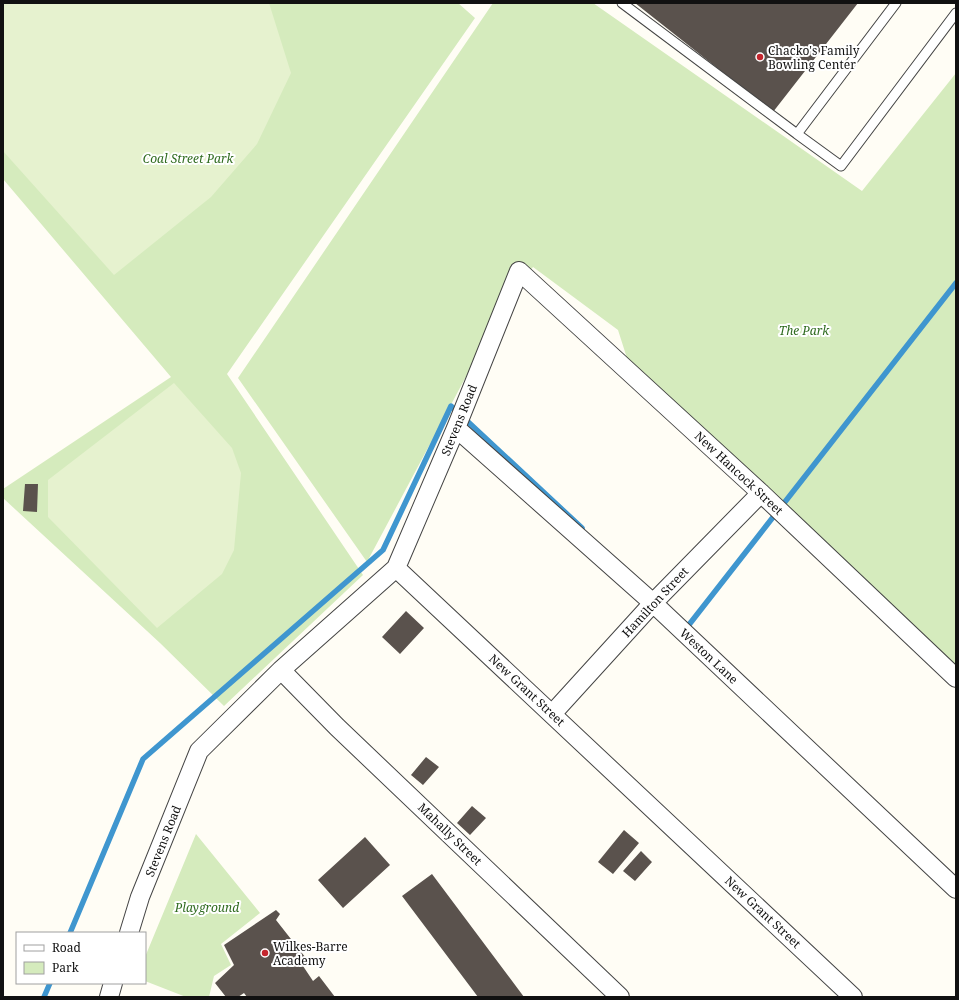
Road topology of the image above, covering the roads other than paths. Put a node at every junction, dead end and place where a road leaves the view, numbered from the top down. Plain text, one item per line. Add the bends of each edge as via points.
1 (622, 3) edge
2 (896, 3) edge
3 (956, 12) edge
4 (797, 134) junction
5 (519, 271) joint
6 (456, 428) junction
7 (761, 493) junction
8 (396, 568) junction
9 (653, 603) junction
10 (281, 670) junction
11 (956, 678) edge
12 (552, 714) junction
13 (956, 889) edge
14 (129, 932) edge
15 (113, 984) edge
16 (109, 997) edge
17 (620, 997) edge
18 (853, 997) edge

1 - 4 lane
2 - 4 lane
3 - 4 lane via 841,166
5 - 6 street, Stevens Road
5 - 7 street, New Hancock Street
6 - 8 street, Stevens Road
6 - 9 street, Weston Lane
7 - 9 street, Hamilton Street
7 - 11 street, New Hancock Street
8 - 10 street
8 - 12 street, New Grant Street
9 - 12 street, Hamilton Street
9 - 13 street, Weston Lane
10 - 14 street, Stevens Road via 199,751 140,897
10 - 17 street, Mahally Street
12 - 18 street, New Grant Street
15 - 16 street

